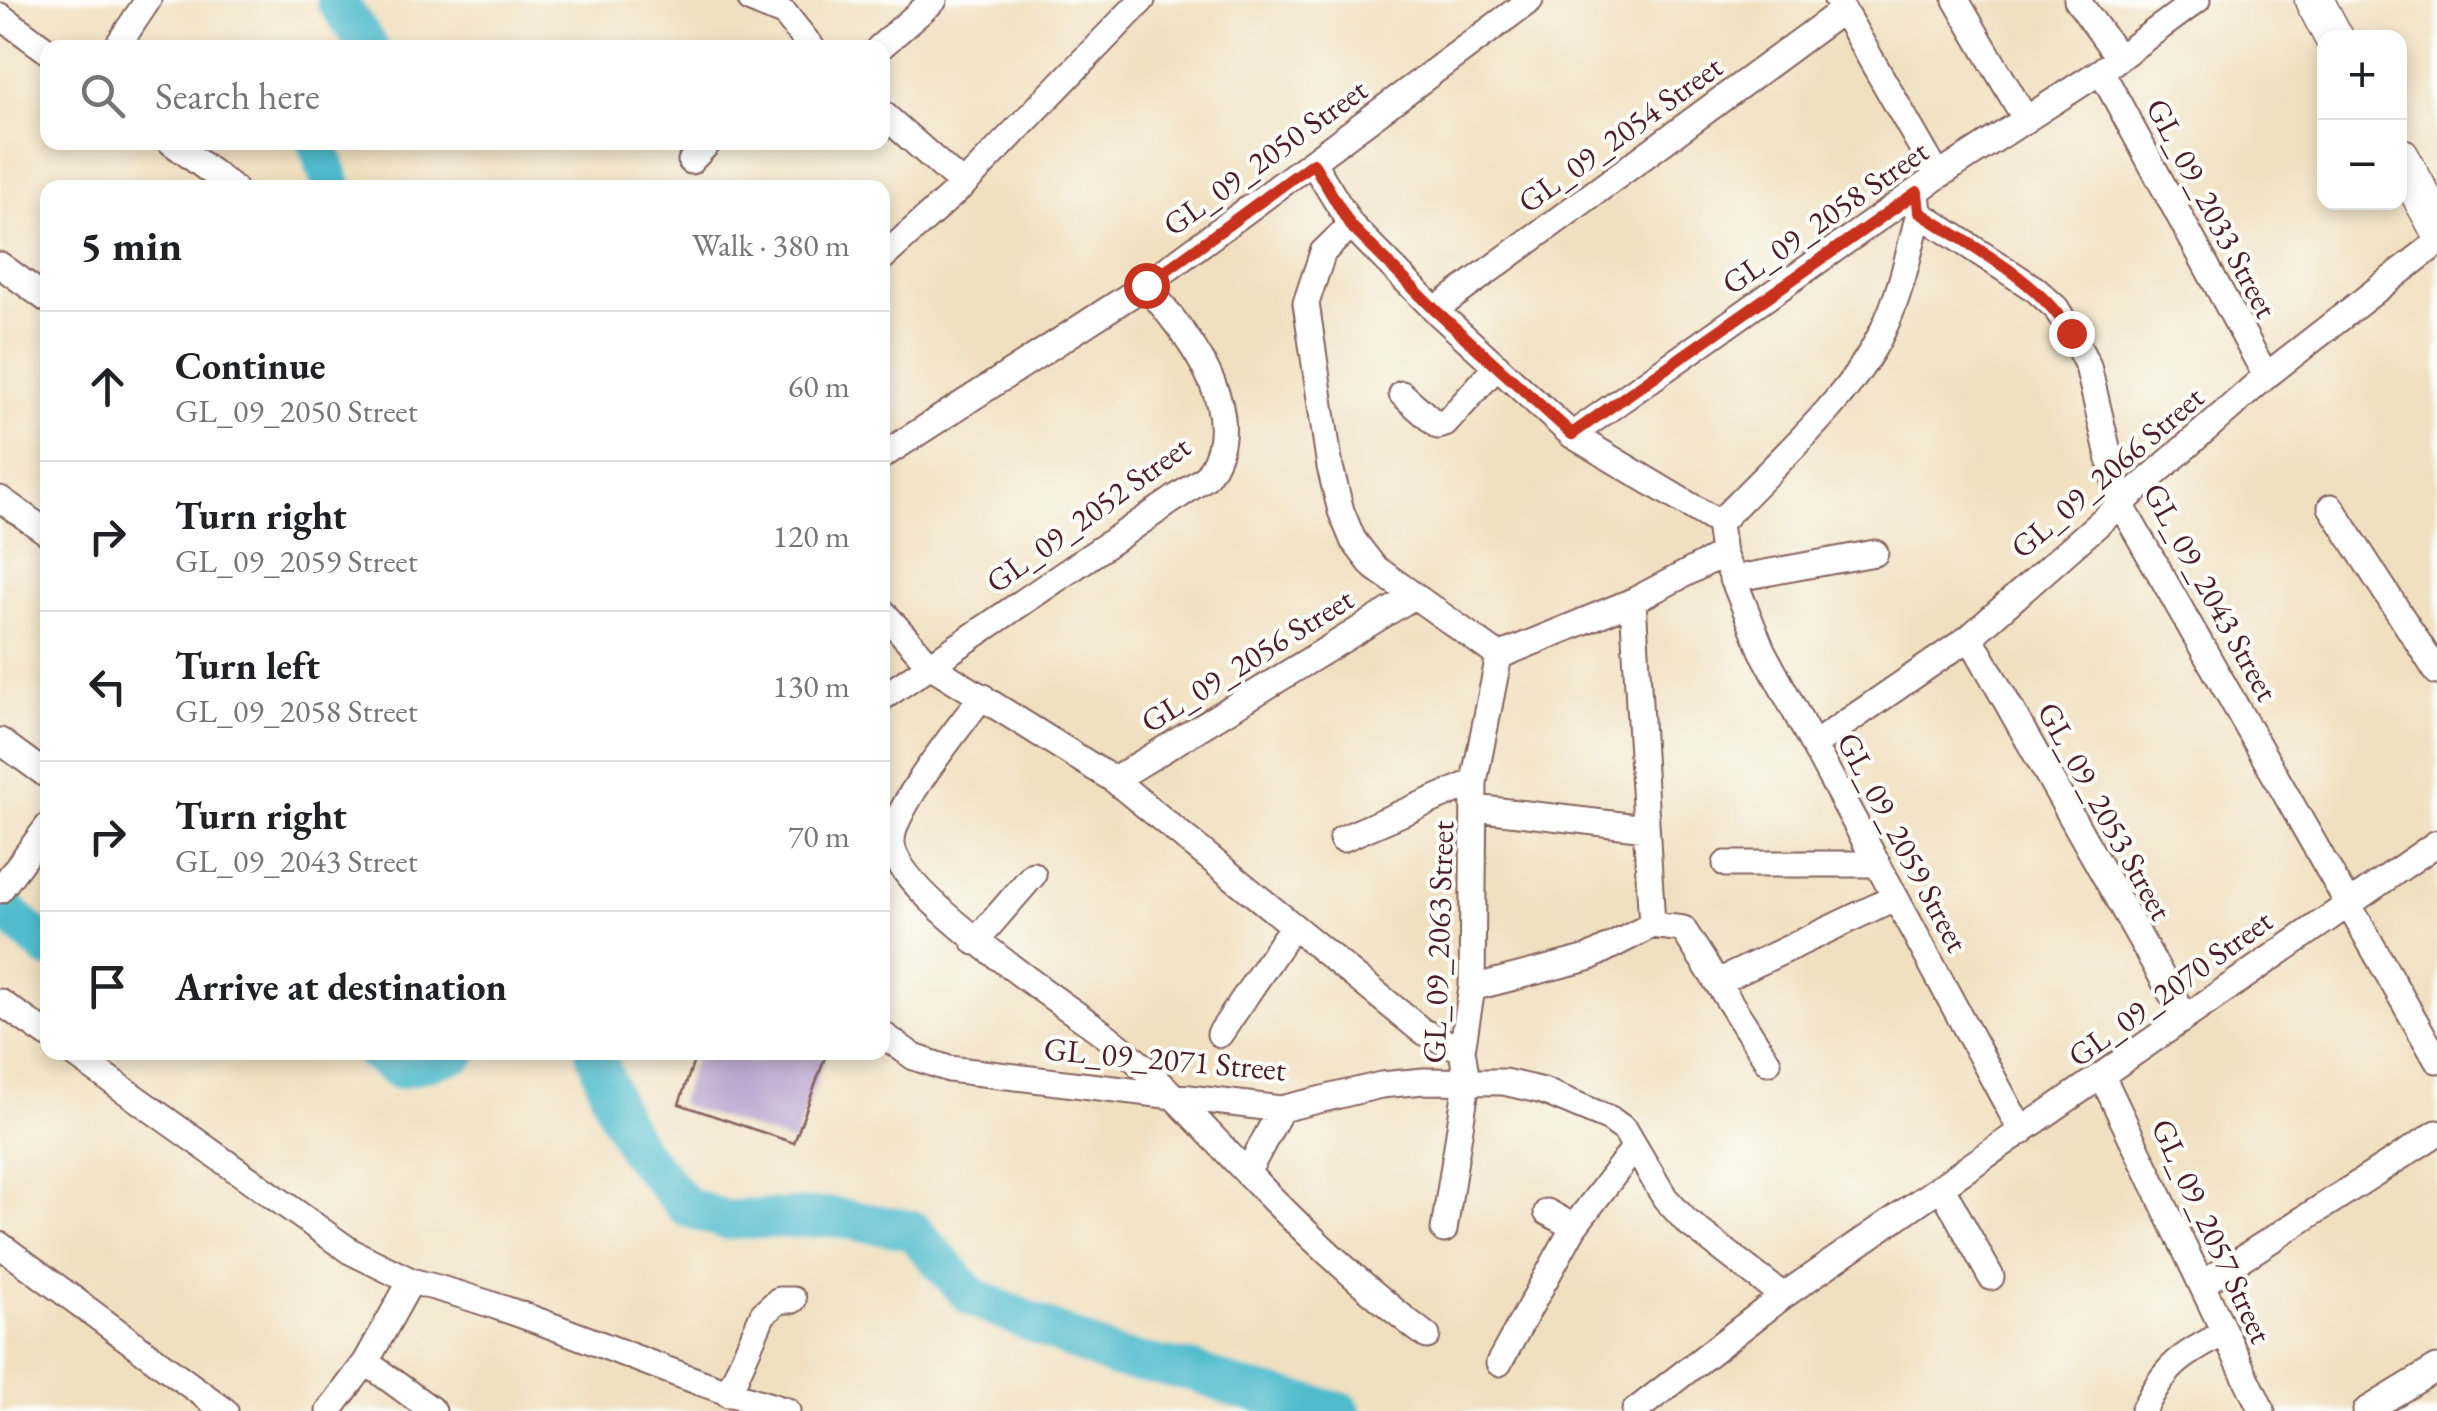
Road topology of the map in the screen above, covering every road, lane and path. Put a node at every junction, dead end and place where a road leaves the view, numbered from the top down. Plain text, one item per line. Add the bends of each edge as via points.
1 (148, 0) edge
2 (752, 0) edge
3 (934, 0) edge
4 (1142, 0) edge
5 (1530, 0) edge
6 (1956, 0) edge
7 (2077, 0) edge
8 (2197, 0) edge
9 (2314, 0) edge
10 (1840, 5) edge
11 (786, 7) edge
12 (0, 16) edge
13 (2330, 30) edge
14 (121, 40) edge
15 (805, 40) edge
16 (888, 40) edge
17 (40, 45) edge
18 (2110, 64) junction
19 (890, 120) edge
20 (2026, 120) junction
21 (183, 150) edge
22 (702, 150) edge
23 (691, 161) dead end
24 (1313, 163) junction
25 (2407, 170) edge
26 (222, 180) edge
27 (963, 185) junction
28 (1924, 193) junction
29 (1350, 225) junction
30 (2437, 225) edge
31 (2437, 243) edge
32 (890, 251) edge
33 (0, 265) edge
34 (1146, 285) junction
35 (40, 294) edge
36 (1435, 310) junction
37 (1497, 366) junction
38 (2266, 376) junction
39 (1402, 394) dead end
40 (1572, 434) junction
41 (890, 451) edge
42 (0, 499) edge
43 (2120, 503) junction
44 (2331, 506) dead end
45 (1719, 523) junction
46 (40, 527) edge
47 (1874, 553) dead end
48 (1723, 554) junction
49 (1732, 579) junction
50 (1414, 596) junction
51 (1632, 601) junction
52 (890, 620) edge
53 (1970, 637) junction
54 (1499, 656) junction
55 (930, 665) junction
56 (2437, 672) edge
57 (890, 692) edge
58 (982, 696) junction
59 (0, 741) edge
60 (1815, 744) junction
61 (40, 770) edge
62 (1114, 780) junction
63 (1475, 795) junction
64 (1646, 828) junction
65 (40, 837) edge
66 (1342, 839) dead end
67 (2437, 843) edge
68 (1726, 864) dead end
69 (1878, 864) junction
70 (1033, 874) dead end
71 (0, 890) edge
72 (1894, 898) junction
73 (2349, 902) junction
74 (1652, 925) junction
75 (1292, 927) junction
76 (975, 942) junction
77 (1720, 981) junction
78 (1472, 988) junction
79 (0, 1002) edge
80 (2184, 1016) junction
81 (40, 1030) edge
82 (1220, 1034) dead end
83 (890, 1040) edge
84 (1462, 1050) junction
85 (83, 1060) edge
86 (2437, 1060) edge
87 (1768, 1062) dead end
88 (2103, 1078) junction
89 (1468, 1082) junction
90 (1174, 1098) junction
91 (1280, 1109) junction
92 (2022, 1132) junction
93 (2437, 1133) edge
94 (1635, 1148) junction
95 (1247, 1174) junction
96 (1941, 1186) junction
97 (1547, 1212) dead end
98 (1574, 1228) junction
99 (1444, 1230) dead end
100 (0, 1245) edge
101 (1991, 1277) dead end
102 (411, 1282) junction
103 (2204, 1283) junction
104 (1783, 1296) junction
105 (793, 1300) dead end
106 (2224, 1333) junction
107 (1427, 1336) dead end
108 (366, 1362) junction
109 (1499, 1363) dead end
110 (2437, 1368) edge
111 (728, 1394) junction
112 (225, 1411) edge
113 (329, 1411) edge
114 (434, 1411) edge
115 (788, 1411) edge
116 (1634, 1411) edge
117 (2142, 1411) edge
118 (2262, 1411) edge
119 (2366, 1411) edge

1 - 14 street
2 - 11 street
3 - 16 street
4 - 27 street
5 - 24 street, GL_09_2050 Street
6 - 20 street
7 - 18 street
8 - 18 street, GL_09_2058 Street
9 - 13 main road
10 - 28 street, GL_09_2043 Street
10 - 36 street, GL_09_2054 Street
11 - 15 street
12 - 17 street
18 - 20 street, GL_09_2058 Street
18 - 38 street, GL_09_2033 Street
19 - 27 street
20 - 28 street, GL_09_2058 Street
21 - 26 street
22 - 23 street
24 - 29 street
24 - 34 street, GL_09_2050 Street
25 - 30 main road
27 - 32 street
28 - 40 street, GL_09_2058 Street
28 - 43 street, GL_09_2043 Street via 2056,308 2088,366
28 - 45 street via 1882,332 1851,380
29 - 36 street
29 - 50 street via 1324,252 1306,303 1330,468 1354,540 1374,567
31 - 38 street, GL_09_2066 Street
33 - 35 street
34 - 41 street, GL_09_2050 Street
34 - 55 street, GL_09_2052 Street via 1199,353 1224,437 1218,460 1204,478
36 - 37 street
37 - 39 street via 1445,424 1438,426
37 - 40 street
38 - 43 street, GL_09_2066 Street
40 - 45 street
42 - 46 street
43 - 53 street, GL_09_2066 Street
43 - 73 street, GL_09_2043 Street
44 - 56 street
45 - 48 street, GL_09_2059 Street
47 - 49 street
48 - 49 street, GL_09_2059 Street
48 - 51 street
49 - 60 street, GL_09_2059 Street via 1762,650
50 - 54 street
50 - 62 street, GL_09_2056 Street
51 - 54 street
51 - 64 street
52 - 55 street
53 - 60 street, GL_09_2066 Street
53 - 80 street, GL_09_2053 Street
54 - 63 street, GL_09_2063 Street
55 - 57 street, GL_09_2052 Street
55 - 58 street
58 - 62 street
58 - 76 street via 898,818 892,842 898,862
59 - 61 street
60 - 69 street, GL_09_2059 Street
62 - 75 street
63 - 64 street
63 - 66 street
63 - 78 street, GL_09_2063 Street
64 - 74 street
65 - 71 street
67 - 73 street, GL_09_2070 Street
68 - 69 street
69 - 72 street, GL_09_2059 Street
70 - 76 street
72 - 77 street
72 - 92 street, GL_09_2059 Street
73 - 80 street, GL_09_2070 Street
73 - 86 street, GL_09_2043 Street
74 - 77 street via 1683,929
74 - 78 street via 1588,958
75 - 82 street
75 - 84 street via 1422,1030
76 - 90 street via 1114,1042
77 - 87 street
78 - 84 street, GL_09_2063 Street
79 - 81 street
80 - 88 street, GL_09_2070 Street
83 - 90 street, GL_09_2071 Street via 949,1069
84 - 89 street, GL_09_2063 Street
85 - 102 street via 350,1251
88 - 92 street, GL_09_2070 Street
88 - 103 street, GL_09_2057 Street
89 - 91 street, GL_09_2071 Street via 1381,1085
89 - 94 street, GL_09_2071 Street via 1543,1091 1610,1119
89 - 99 street, GL_09_2063 Street
90 - 91 street, GL_09_2071 Street
90 - 95 street
91 - 95 street
92 - 96 street, GL_09_2070 Street
93 - 103 street
94 - 98 street
94 - 104 street, GL_09_2071 Street via 1686,1221
95 - 107 street via 1355,1280
96 - 101 street
96 - 104 street, GL_09_2070 Street
97 - 98 street
98 - 109 street
100 - 112 street
102 - 108 street
102 - 111 street via 497,1306
103 - 106 street, GL_09_2057 Street
104 - 116 street, GL_09_2070 Street
105 - 111 street via 780,1300 763,1314
106 - 117 street via 2174,1361
106 - 118 street, GL_09_2057 Street
108 - 113 street
108 - 114 street
110 - 119 street
111 - 115 street

